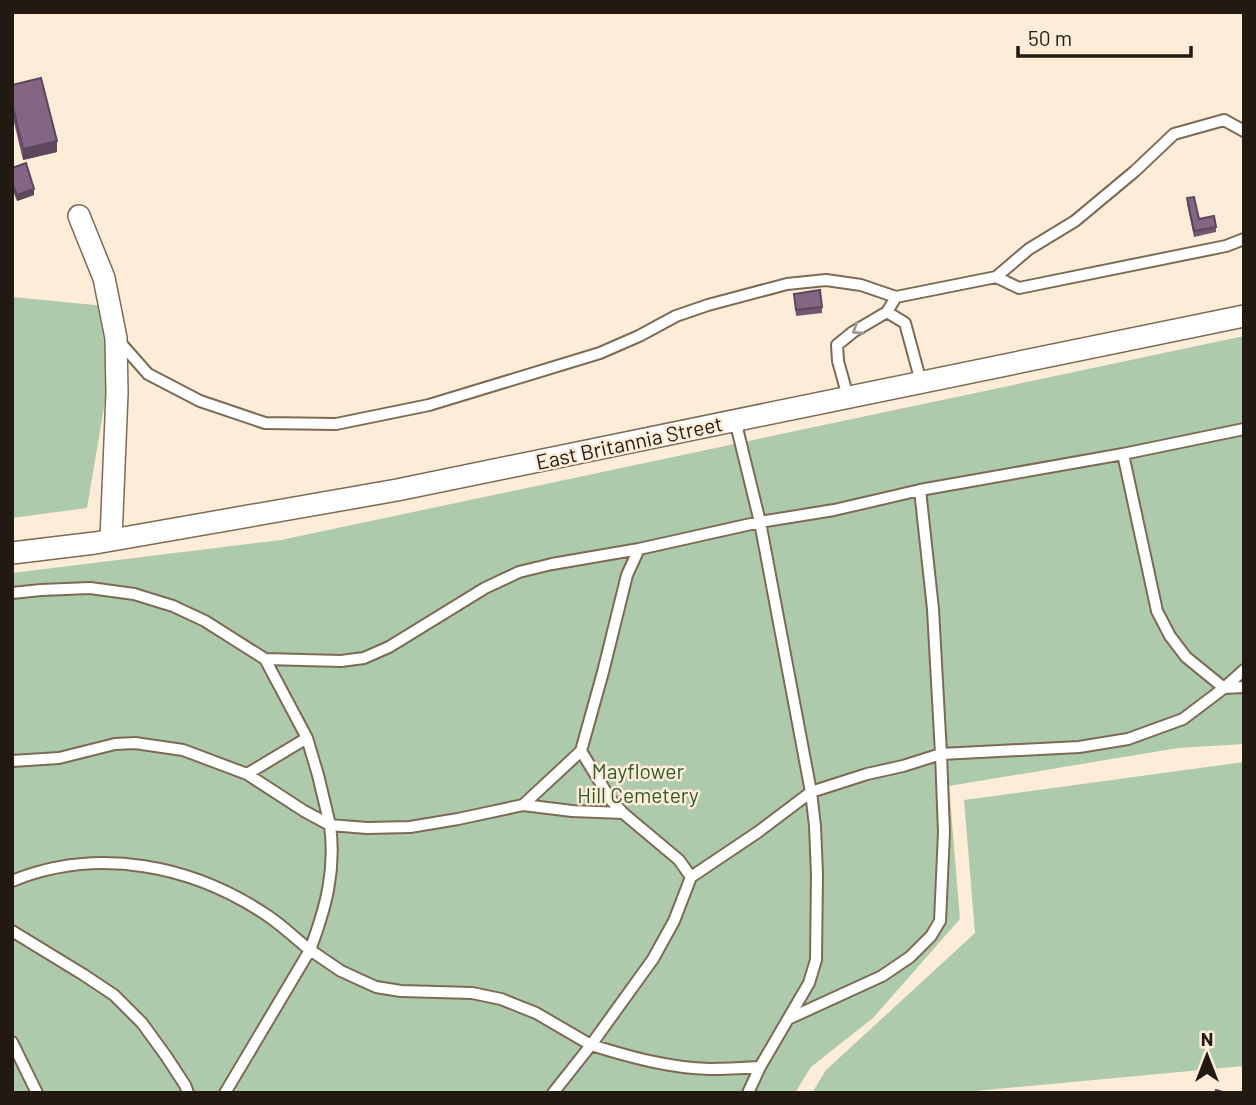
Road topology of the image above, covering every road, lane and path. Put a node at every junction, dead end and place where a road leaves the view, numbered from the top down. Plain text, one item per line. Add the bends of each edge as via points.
1 (1244, 131) edge
2 (79, 216) dead end
3 (1244, 239) edge
4 (996, 277) junction
5 (896, 297) junction
6 (887, 312) junction
7 (1244, 316) edge
8 (116, 338) junction
9 (921, 382) junction
10 (848, 397) junction
11 (736, 419) junction
12 (1244, 429) edge
13 (1124, 454) junction
14 (920, 490) junction
15 (760, 522) junction
16 (111, 540) junction
17 (639, 549) junction
18 (12, 553) edge
19 (12, 593) edge
20 (265, 659) junction
21 (1244, 670) edge
22 (1244, 687) edge
23 (1224, 688) junction
24 (307, 738) junction
25 (581, 751) junction
26 (942, 754) junction
27 (12, 761) edge
28 (247, 774) junction
29 (811, 792) junction
30 (523, 804) junction
31 (623, 813) junction
32 (330, 825) junction
33 (691, 877) junction
34 (12, 881) edge
35 (12, 931) edge
36 (310, 950) junction
37 (788, 1020) junction
38 (12, 1042) edge
39 (591, 1045) junction
40 (760, 1067) junction
41 (37, 1093) edge
42 (188, 1093) edge
43 (225, 1093) edge
44 (554, 1093) edge
45 (748, 1093) edge

1 - 4 lane via 1224,120 1174,134 1075,221 1029,249
2 - 8 street via 104,278
3 - 4 lane via 1019,288
4 - 5 lane
5 - 6 lane
5 - 8 lane via 826,280 787,284 708,305 600,352 429,405 335,424 265,423 201,401 148,374
6 - 9 lane via 905,323
6 -> 10 lane via 837,345
7 - 9 street, East Britannia Street
8 - 16 street
9 - 10 street, East Britannia Street
10 - 11 street, East Britannia Street
11 - 15 lane
11 - 16 street, East Britannia Street via 397,490
12 - 13 lane
13 - 14 lane
13 - 23 lane via 1157,611 1186,657
14 - 15 lane
14 - 26 lane
15 - 17 lane
15 - 29 lane
16 - 18 street, East Britannia Street
17 - 20 lane via 519,572 364,658
17 - 25 lane via 627,575
19 - 20 lane via 90,588 134,594 205,621
20 - 24 lane
21 - 23 lane
22 - 23 lane
23 - 26 lane via 1183,719 1128,739 1079,747
24 - 28 lane
24 - 32 lane
25 - 30 lane
25 - 31 lane
26 - 29 lane
26 - 37 lane via 940,921 910,957 882,976
27 - 28 lane via 59,758 135,743 183,750
28 - 32 lane
29 - 33 lane
29 - 37 lane via 817,873 816,960
30 - 31 lane
30 - 32 lane via 410,827
31 - 33 lane via 679,860
32 - 36 lane via 331,877 324,914
33 - 39 lane via 653,958
34 - 36 lane via 89,863 179,872 268,916
35 - 42 lane via 114,995 142,1023
36 - 39 lane via 376,987 501,999
36 - 43 lane
37 - 40 lane
38 - 41 lane
39 - 40 lane via 685,1067
39 - 44 lane
40 - 45 lane

